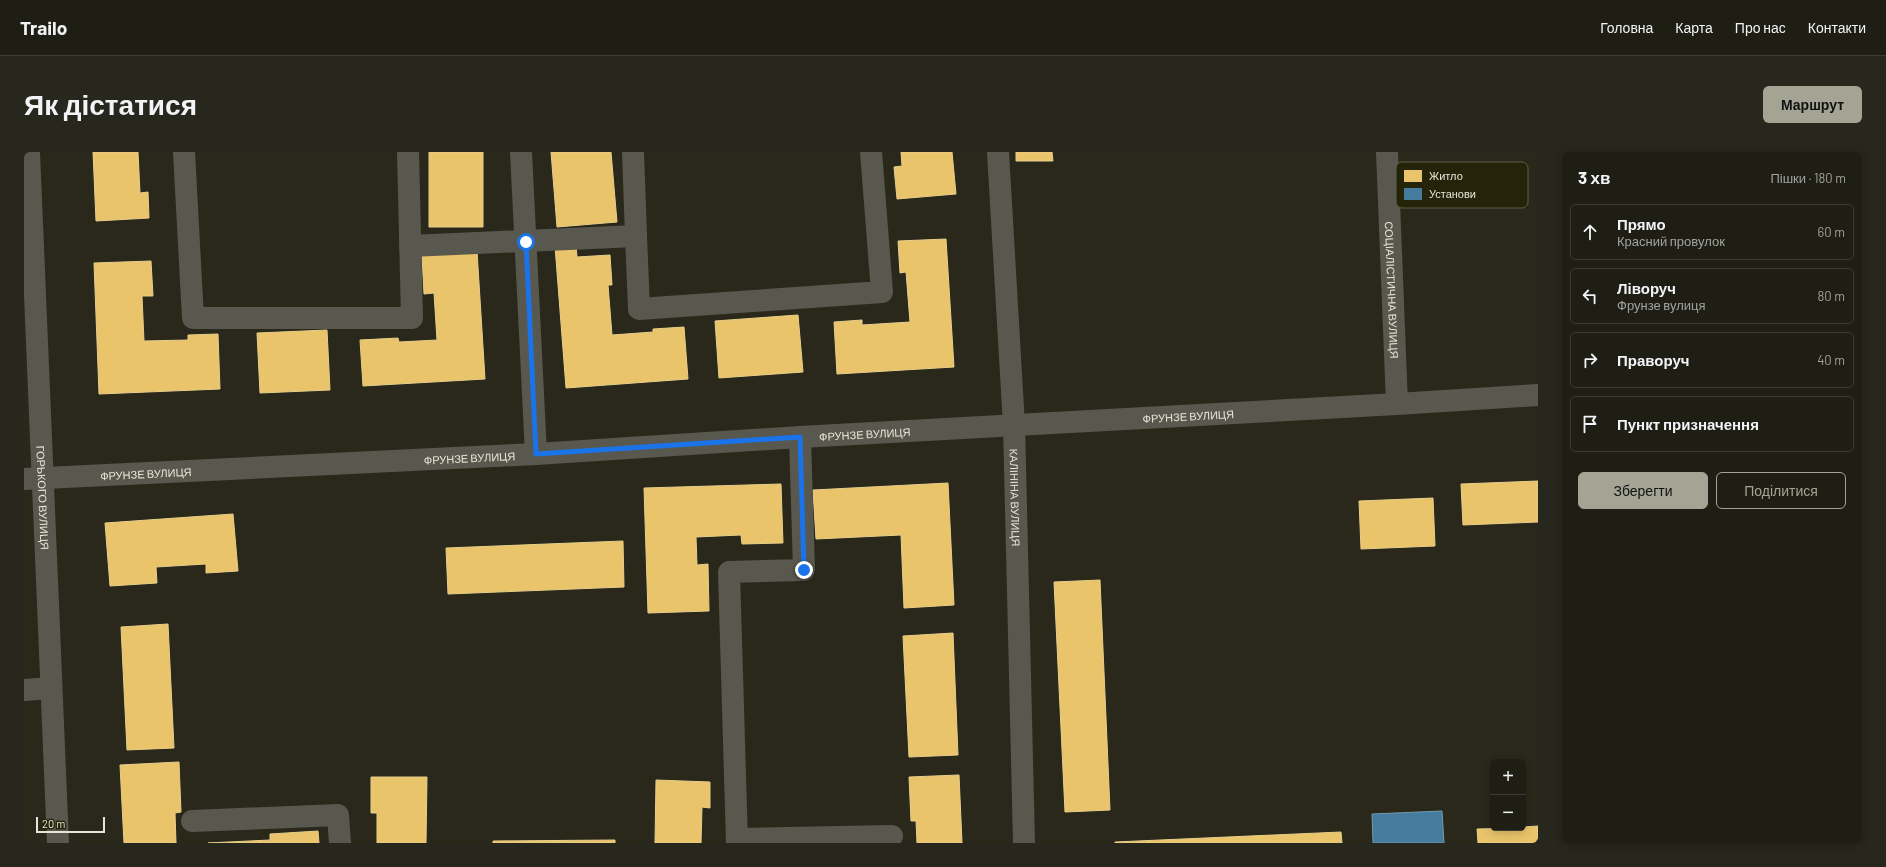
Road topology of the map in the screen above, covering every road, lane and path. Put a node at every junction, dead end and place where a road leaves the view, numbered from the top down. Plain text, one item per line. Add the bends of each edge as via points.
1 (29, 152) edge
2 (184, 152) edge
3 (408, 152) edge
4 (521, 152) edge
5 (632, 152) edge
6 (871, 152) edge
7 (998, 152) edge
8 (1387, 152) edge
9 (636, 236) junction
10 (526, 242) junction
11 (410, 246) junction
12 (28, 260) edge
13 (1538, 394) edge
14 (1397, 404) junction
15 (1014, 425) junction
16 (800, 437) junction
17 (536, 454) junction
18 (34, 478) edge
19 (51, 688) junction
20 (24, 690) edge
21 (192, 821) dead end
22 (892, 836) dead end
23 (737, 841) edge
24 (58, 843) edge
25 (340, 843) edge
26 (1024, 843) edge

1 - 12 street, ГОРЬКОГО ВУЛИЦЯ
2 - 11 street via 193,318 412,318
3 - 11 street
4 - 10 street
5 - 9 street
6 - 9 street via 882,292 639,309
7 - 15 street, КАЛІНІНА ВУЛИЦЯ
8 - 14 street, СОЦІАЛІСТИЧНА ВУЛИЦЯ
9 - 10 street
10 - 11 street
10 - 17 street
12 - 18 street, ГОРЬКОГО ВУЛИЦЯ
13 - 14 street, ФРУНЗЕ ВУЛИЦЯ
14 - 15 street, ФРУНЗЕ ВУЛИЦЯ
15 - 16 street, ФРУНЗЕ ВУЛИЦЯ
15 - 26 street, КАЛІНІНА ВУЛИЦЯ
16 - 17 street, ФРУНЗЕ ВУЛИЦЯ
16 - 23 street via 804,570 729,572
17 - 18 street, ФРУНЗЕ ВУЛИЦЯ
18 - 19 street, ГОРЬКОГО ВУЛИЦЯ
19 - 20 street
19 - 24 street, ГОРЬКОГО ВУЛИЦЯ
21 - 25 street via 338,815
22 - 23 street

